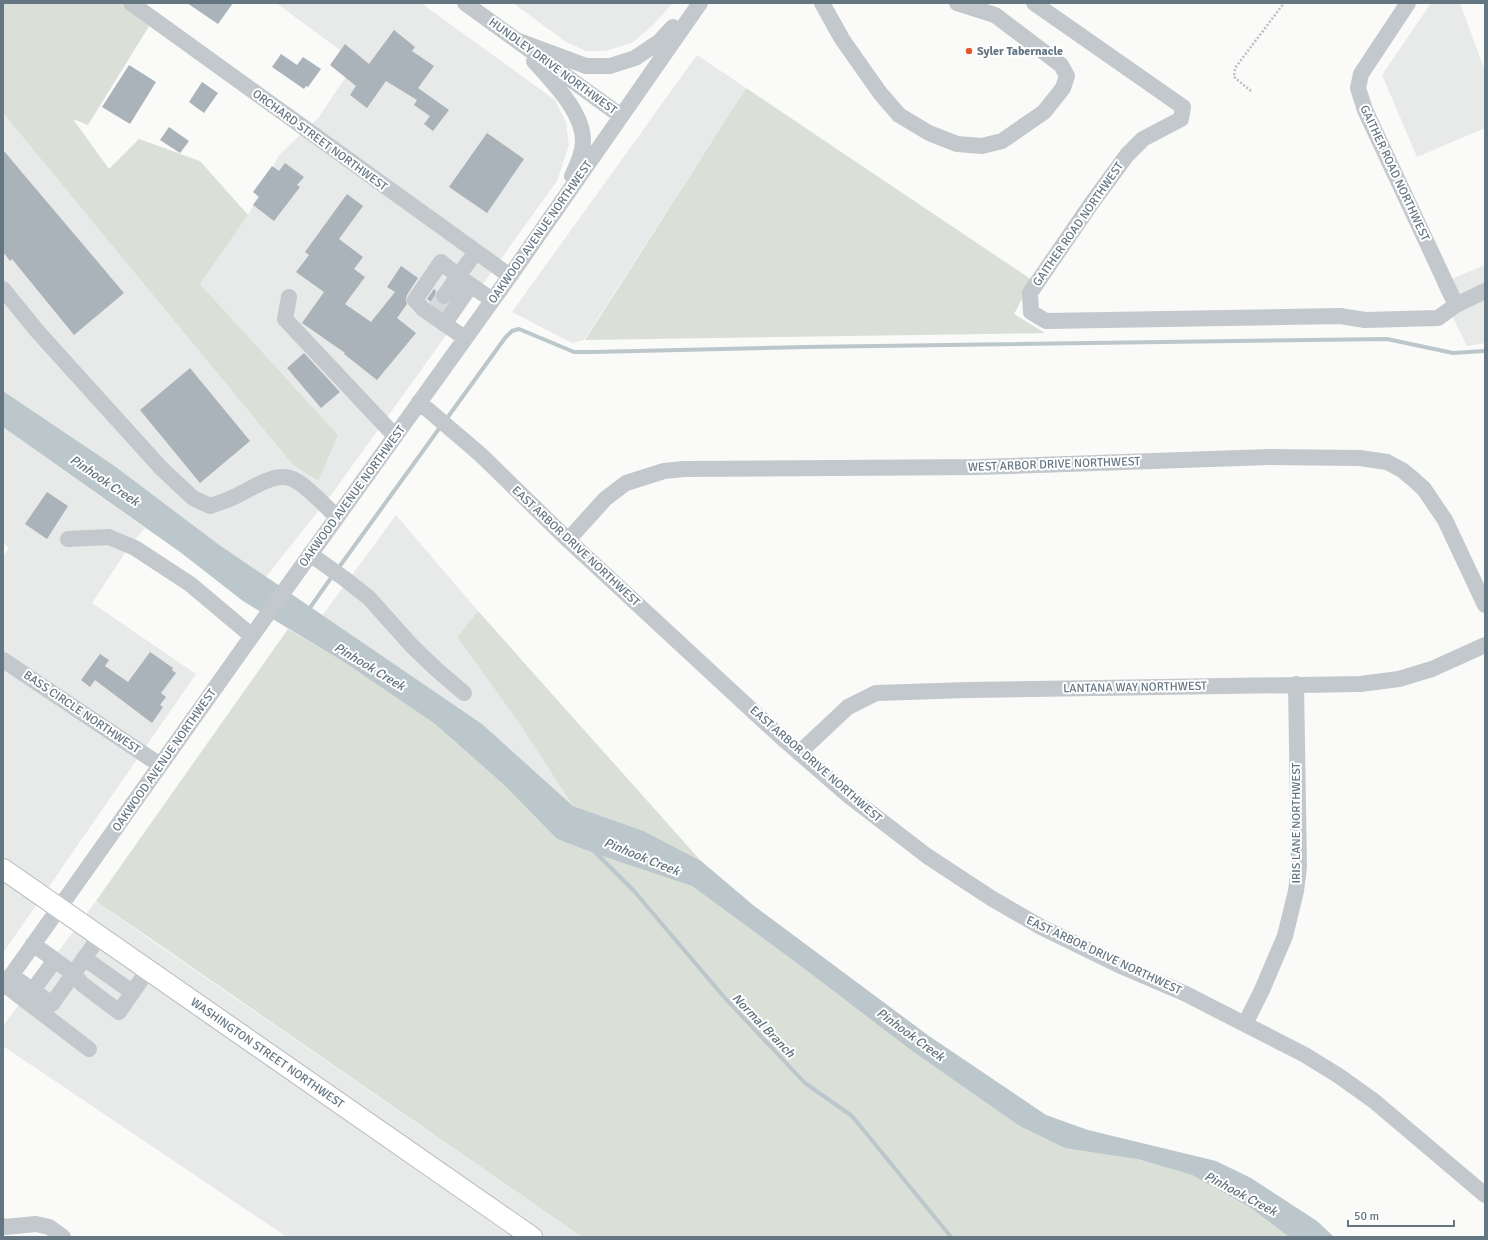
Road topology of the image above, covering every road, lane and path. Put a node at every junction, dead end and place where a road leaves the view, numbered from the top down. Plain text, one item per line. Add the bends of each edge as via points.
1 (131, 3) edge
2 (465, 3) edge
3 (696, 3) edge
4 (700, 3) edge
5 (822, 3) edge
6 (957, 3) edge
7 (1034, 3) edge
8 (1284, 3) edge
9 (1408, 3) edge
10 (516, 40) junction
11 (1251, 91) dead end
12 (621, 116) junction
13 (563, 199) junction
14 (476, 252) junction
15 (510, 276) junction
16 (465, 280) junction
17 (3, 289) edge
18 (1485, 291) edge
19 (289, 297) dead end
20 (492, 300) junction
21 (1456, 305) junction
22 (439, 311) junction
23 (465, 338) junction
24 (420, 402) junction
25 (395, 436) junction
26 (336, 517) junction
27 (68, 539) dead end
28 (568, 540) junction
29 (310, 554) junction
30 (1485, 605) edge
31 (252, 636) junction
32 (1485, 646) edge
33 (3, 660) edge
34 (1296, 684) junction
35 (464, 693) dead end
36 (800, 753) junction
37 (160, 765) junction
38 (3, 869) edge
39 (59, 908) junction
40 (100, 936) junction
41 (33, 944) junction
42 (84, 958) junction
43 (55, 960) junction
44 (148, 970) junction
45 (74, 974) junction
46 (6, 983) edge
47 (33, 990) junction
48 (132, 992) junction
49 (1245, 1024) junction
50 (89, 1049) dead end
51 (1485, 1195) edge
52 (3, 1226) edge
53 (63, 1237) edge
54 (532, 1237) edge

1 - 14 street, ORCHARD STREET NORTHWEST
2 - 10 street, HUNDLEY DRIVE NORTHWEST
3 - 10 street via 659,42 635,58 610,66 586,66
4 - 12 street, OAKWOOD AVENUE NORTHWEST
5 - 6 street via 842,39 899,115 929,133 957,144 982,146 1002,141 1044,112 1063,88 1067,76 1061,65 995,15
7 - 21 street, GAITHER ROAD NORTHWEST via 1183,107 1180,119 1143,139 1127,154 1030,293 1031,312 1046,321 1340,316 1365,320 1438,318
8 - 11 path via 1235,68 1234,77
9 - 21 street, GAITHER ROAD NORTHWEST via 1361,74 1358,88 1365,110
10 - 12 street, HUNDLEY DRIVE NORTHWEST
10 - 13 street via 569,101 580,123 583,141 579,161
12 - 13 street, OAKWOOD AVENUE NORTHWEST
13 - 15 street, OAKWOOD AVENUE NORTHWEST
14 - 15 street, ORCHARD STREET NORTHWEST
14 - 16 street
15 - 20 street, OAKWOOD AVENUE NORTHWEST
16 - 20 street
16 - 22 street
16 - 22 street
16 - 22 street via 441,262 415,300 423,309
17 - 26 street via 43,338 161,468 193,498 210,506 278,476 291,478
18 - 21 street, GAITHER ROAD NORTHWEST
19 - 25 street via 285,319
20 - 23 street, OAKWOOD AVENUE NORTHWEST
22 - 23 street
23 - 24 street, OAKWOOD AVENUE NORTHWEST
24 - 25 street, OAKWOOD AVENUE NORTHWEST
24 - 28 street, EAST ARBOR DRIVE NORTHWEST via 481,455
25 - 26 street, OAKWOOD AVENUE NORTHWEST
26 - 29 street, OAKWOOD AVENUE NORTHWEST
27 - 31 street via 109,537 135,548 190,584
28 - 30 street, WEST ARBOR DRIVE NORTHWEST via 605,499 626,484 664,471 979,466 1269,457 1360,458 1388,462 1424,489 1445,520
28 - 36 street, EAST ARBOR DRIVE NORTHWEST
29 - 31 street, OAKWOOD AVENUE NORTHWEST
29 - 35 street via 369,598 412,646
31 - 37 street, OAKWOOD AVENUE NORTHWEST
32 - 34 street, LANTANA WAY NORTHWEST via 1432,669 1399,679 1360,684
33 - 37 street, BASS CIRCLE NORTHWEST
34 - 36 street, LANTANA WAY NORTHWEST via 876,693 848,707
34 - 49 street, IRIS LANE NORTHWEST via 1299,867 1296,891 1285,936
36 - 49 street, EAST ARBOR DRIVE NORTHWEST via 849,796 927,856 991,898 1041,927
37 - 39 street, OAKWOOD AVENUE NORTHWEST
38 - 39 main road, WASHINGTON STREET NORTHWEST
39 - 40 main road, WASHINGTON STREET NORTHWEST
39 - 41 street, OAKWOOD AVENUE NORTHWEST
40 - 42 street
40 - 44 main road, WASHINGTON STREET NORTHWEST
41 - 43 street
41 - 46 street, OAKWOOD AVENUE NORTHWEST
42 - 45 street
42 - 48 street
43 - 45 street
43 - 47 street
44 - 48 street
44 - 54 main road, WASHINGTON STREET NORTHWEST
45 - 47 street via 52,1004
45 - 48 street via 82,984 119,1012
46 - 47 street
46 - 50 street
49 - 51 street, EAST ARBOR DRIVE NORTHWEST via 1305,1055 1363,1092
52 - 53 street via 36,1224 49,1227

